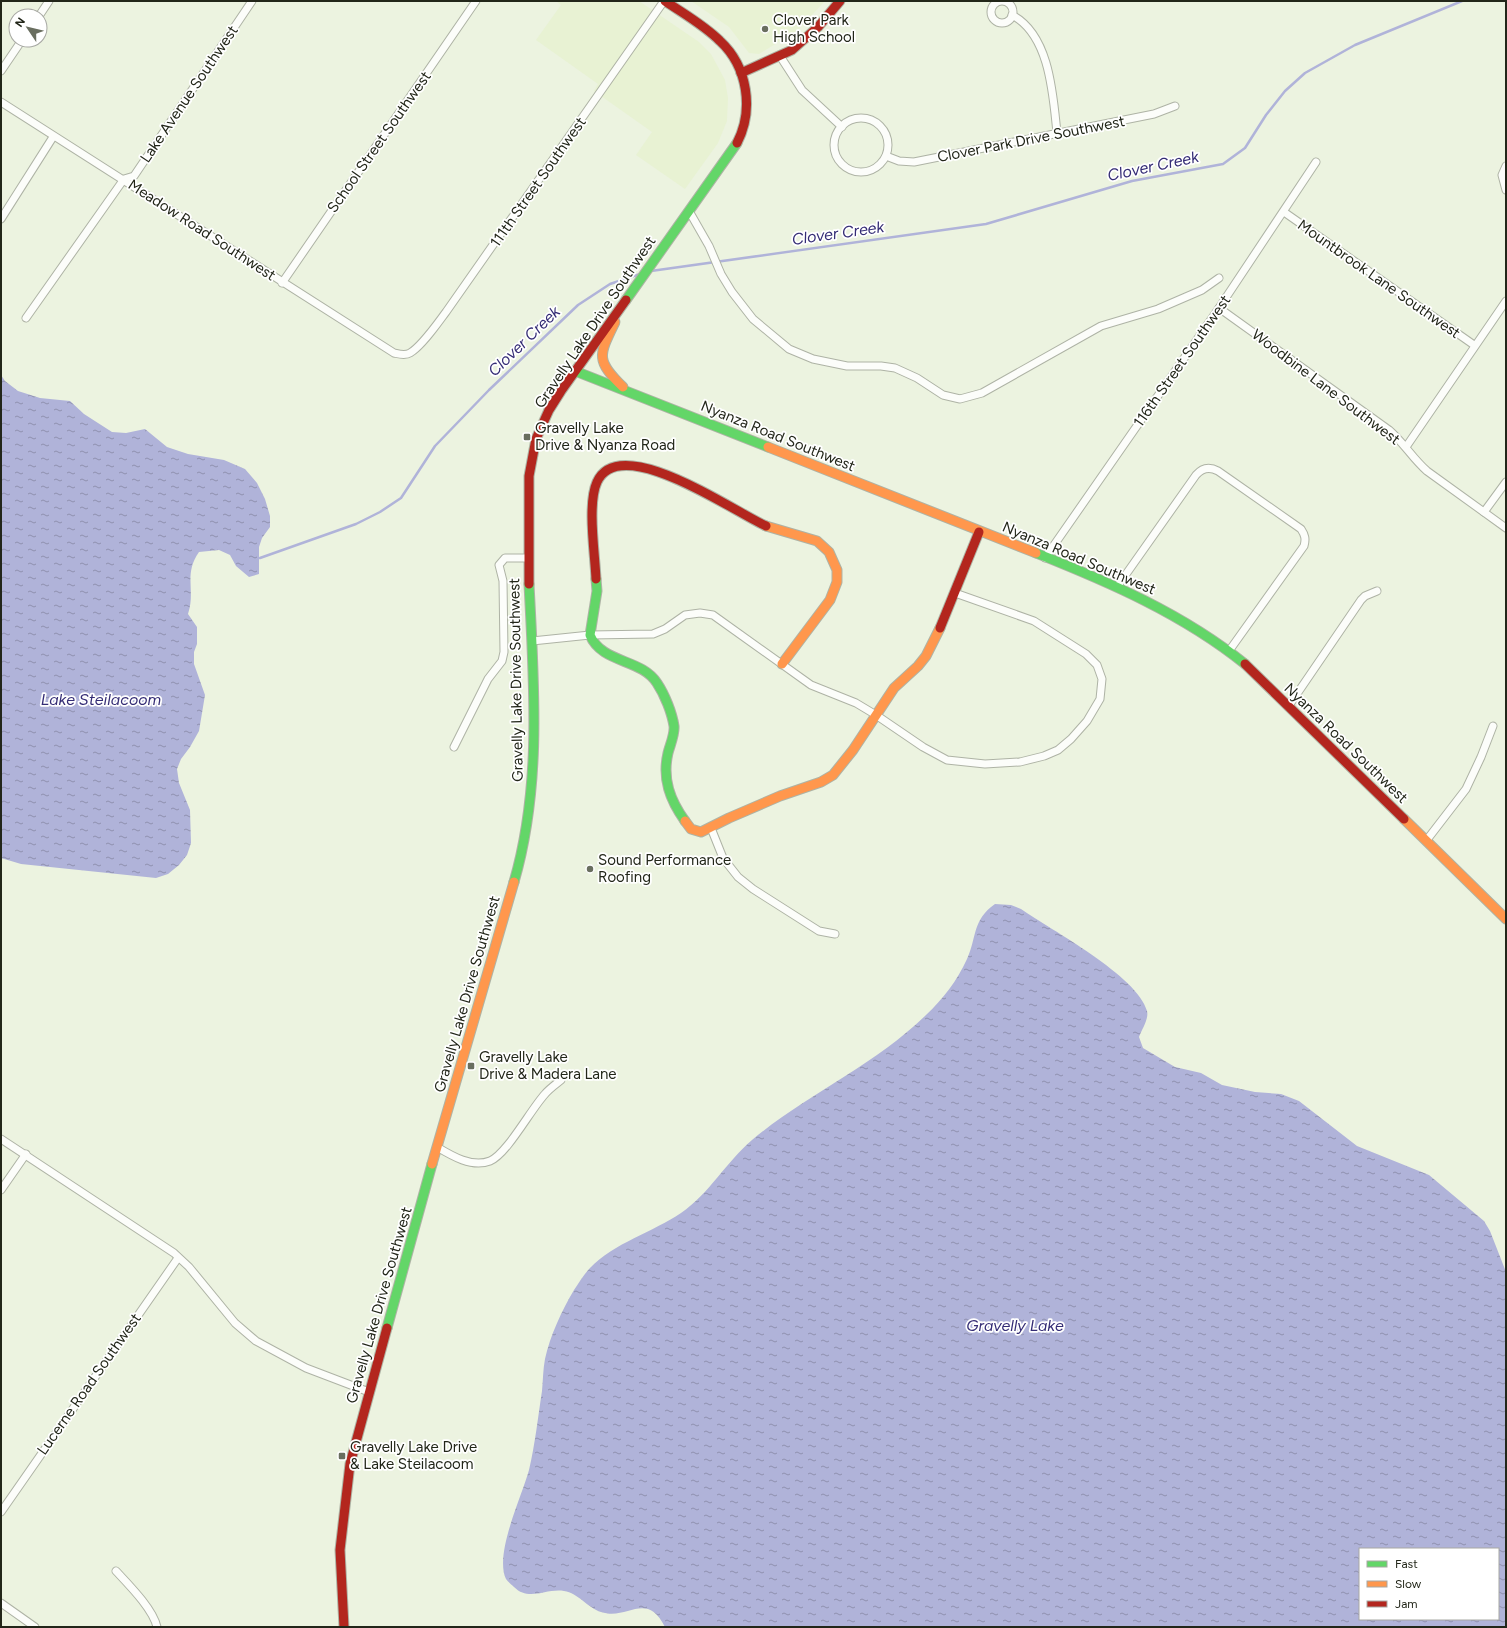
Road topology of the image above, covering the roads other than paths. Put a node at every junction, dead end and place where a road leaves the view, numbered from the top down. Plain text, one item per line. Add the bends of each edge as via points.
1 (252, 1) edge
2 (476, 1) edge
3 (664, 1) edge
4 (840, 1) edge
5 (1012, 15) dead end
6 (17, 48) edge
7 (780, 56) junction
8 (1, 71) edge
9 (741, 73) junction
10 (1, 102) edge
11 (1175, 106) dead end
12 (842, 127) junction
13 (1057, 133) junction
14 (53, 137) junction
15 (886, 156) junction
16 (1316, 162) dead end
17 (1506, 166) edge
18 (124, 179) junction
19 (1506, 190) edge
20 (689, 212) junction
21 (1284, 212) junction
22 (1, 219) edge
23 (1219, 278) dead end
24 (282, 283) junction
25 (626, 298) junction
26 (1506, 301) edge
27 (1219, 308) junction
28 (26, 318) dead end
29 (1474, 345) junction
30 (405, 354) joint
31 (575, 371) junction
32 (628, 391) junction
33 (1406, 447) junction
34 (1506, 482) edge
35 (1484, 512) junction
36 (1506, 528) edge
37 (980, 532) junction
38 (528, 558) junction
39 (1045, 558) junction
40 (1117, 587) junction
41 (1377, 591) dead end
42 (955, 593) junction
43 (590, 635) junction
44 (532, 641) junction
45 (1229, 651) junction
46 (782, 664) junction
47 (1288, 707) junction
48 (876, 715) junction
49 (1493, 726) dead end
50 (454, 747) dead end
51 (711, 828) junction
52 (1426, 841) junction
53 (1506, 919) edge
54 (835, 934) dead end
55 (561, 1080) dead end
56 (1, 1139) edge
57 (437, 1147) junction
58 (26, 1154) junction
59 (1, 1190) edge
60 (178, 1258) junction
61 (369, 1392) junction
62 (1, 1512) edge
63 (116, 1571) dead end
64 (1, 1603) edge
65 (35, 1627) edge
66 (157, 1627) edge
67 (344, 1627) edge

1 - 18 street, Lake Avenue Southwest via 134,176
2 - 24 street, School Street Southwest
3 - 9 street, Gravelly Lake Drive Southwest via 722,42 736,61
3 - 30 street, 111th Street Southwest via 446,312 419,345
4 - 7 street via 824,22 801,43
5 - 13 street via 1028,28 1039,43 1053,98
6 - 8 street
7 - 9 street
7 - 12 street via 802,90
9 - 20 street, Gravelly Lake Drive Southwest via 747,101 746,123 742,133
10 - 14 street, Meadow Road Southwest
11 - 13 street, Clover Park Drive Southwest via 1154,114
12 - 15 street via 857,118 866,118 882,127 888,143
12 - 15 street via 834,143 839,160 852,171 870,171 878,167
13 - 15 street, Clover Park Drive Southwest via 914,162 895,160
14 - 18 street, Meadow Road Southwest
14 - 22 street
16 - 21 street, 116th Street Southwest
17 - 19 street via 1502,176
18 - 24 street, Meadow Road Southwest
18 - 28 street, Lake Avenue Southwest
20 - 23 street via 714,257 720,274 732,292 753,318 778,340 796,352 847,366 895,368 917,378 943,395 960,399 982,393 1101,326 1158,309 1202,290
20 - 25 street, Gravelly Lake Drive Southwest
21 - 27 street, 116th Street Southwest
21 - 29 street, Mountbrook Lane Southwest
24 - 30 street, Meadow Road Southwest via 394,353
25 - 31 street, Gravelly Lake Drive Southwest
25 - 32 street via 603,345 601,358 610,375
26 - 29 street
27 - 33 street, Woodbine Lane Southwest via 1389,430
27 - 39 street, 116th Street Southwest
29 - 33 street
31 - 32 street, Nyanza Road Southwest
31 - 38 street, Gravelly Lake Drive Southwest via 550,410 536,439 531,458
32 - 37 street, Nyanza Road Southwest
33 - 35 street, Woodbine Lane Southwest via 1427,471
34 - 35 street
35 - 36 street, Woodbine Lane Southwest
37 - 39 street, Nyanza Road Southwest
37 - 42 street
38 - 44 street, Gravelly Lake Drive Southwest
38 - 50 street via 505,558 499,565 503,581 502,661 488,679
39 - 40 street, Nyanza Road Southwest
40 - 45 street, Nyanza Road Southwest via 1179,618
40 - 45 street via 1196,474 1203,469 1213,468 1301,529 1305,535 1304,546
41 - 47 street via 1361,600
42 - 48 street via 926,656 894,688
42 - 48 street via 1042,625 1086,654 1100,670 1102,683 1102,693 1094,710 1071,739 1053,753 1020,762 985,764 947,760
43 - 44 street
43 - 46 street via 652,634 665,629 685,615 700,613 713,615
43 - 46 street via 597,591 592,498 602,474 617,467 632,466 658,471 691,485 753,521 812,538 829,552 837,570 837,582 830,600
43 - 51 street via 600,650 613,658 645,670 657,683 674,727 666,763 666,778 671,799 691,829 702,832
44 - 57 street, Gravelly Lake Drive Southwest via 533,771 520,862
45 - 47 street, Nyanza Road Southwest
46 - 48 street via 817,689 856,703
47 - 52 street, Nyanza Road Southwest
48 - 51 street via 833,775
49 - 52 street via 1466,789
51 - 54 street via 723,858 738,877 819,931
52 - 53 street, Nyanza Road Southwest
55 - 57 street via 545,1094 502,1150 490,1161 467,1161
56 - 58 street
57 - 61 street, Gravelly Lake Drive Southwest
58 - 59 street
58 - 60 street
60 - 61 street via 189,1267 235,1322 256,1341 306,1368
60 - 62 street, Lucerne Road Southwest
61 - 67 street, Gravelly Lake Drive Southwest via 350,1464 343,1510 340,1567
63 - 66 street via 142,1602
64 - 65 street

